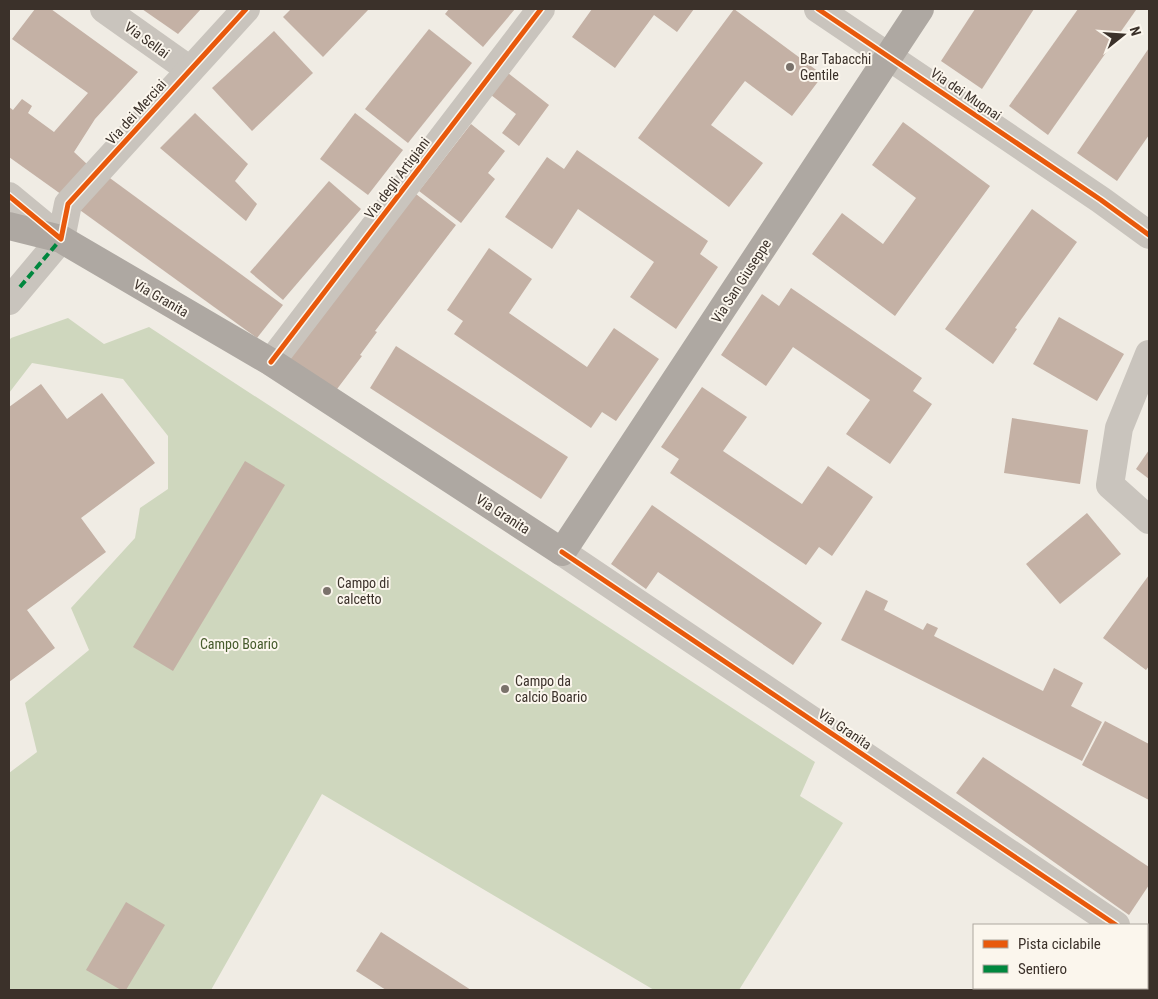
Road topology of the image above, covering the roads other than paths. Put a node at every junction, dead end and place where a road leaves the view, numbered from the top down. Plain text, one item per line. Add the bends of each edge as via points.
1 (104, 9) edge
2 (246, 9) edge
3 (541, 9) edge
4 (818, 9) edge
5 (920, 9) edge
6 (889, 56) junction
7 (190, 70) junction
8 (9, 196) edge
9 (9, 226) edge
10 (1149, 235) edge
11 (61, 239) junction
12 (15, 294) edge
13 (1149, 354) edge
14 (271, 362) junction
15 (1149, 520) edge
16 (562, 552) junction
17 (1115, 924) edge

1 - 7 street, Via Sellai
2 - 7 street, Via dei Merciai
3 - 14 street, Via degli Artigiani
4 - 6 street, Via dei Mugnai
5 - 6 main road, Via San Giuseppe
6 - 10 street, Via dei Mugnai
6 - 16 main road, Via San Giuseppe
7 - 11 street, Via dei Merciai via 68,204
8 - 11 street, Via Granita
9 - 11 main road
11 - 12 street
11 - 14 main road, Via Granita
13 - 15 street via 1118,428 1110,485
14 - 16 main road, Via Granita
16 - 17 street, Via Granita

